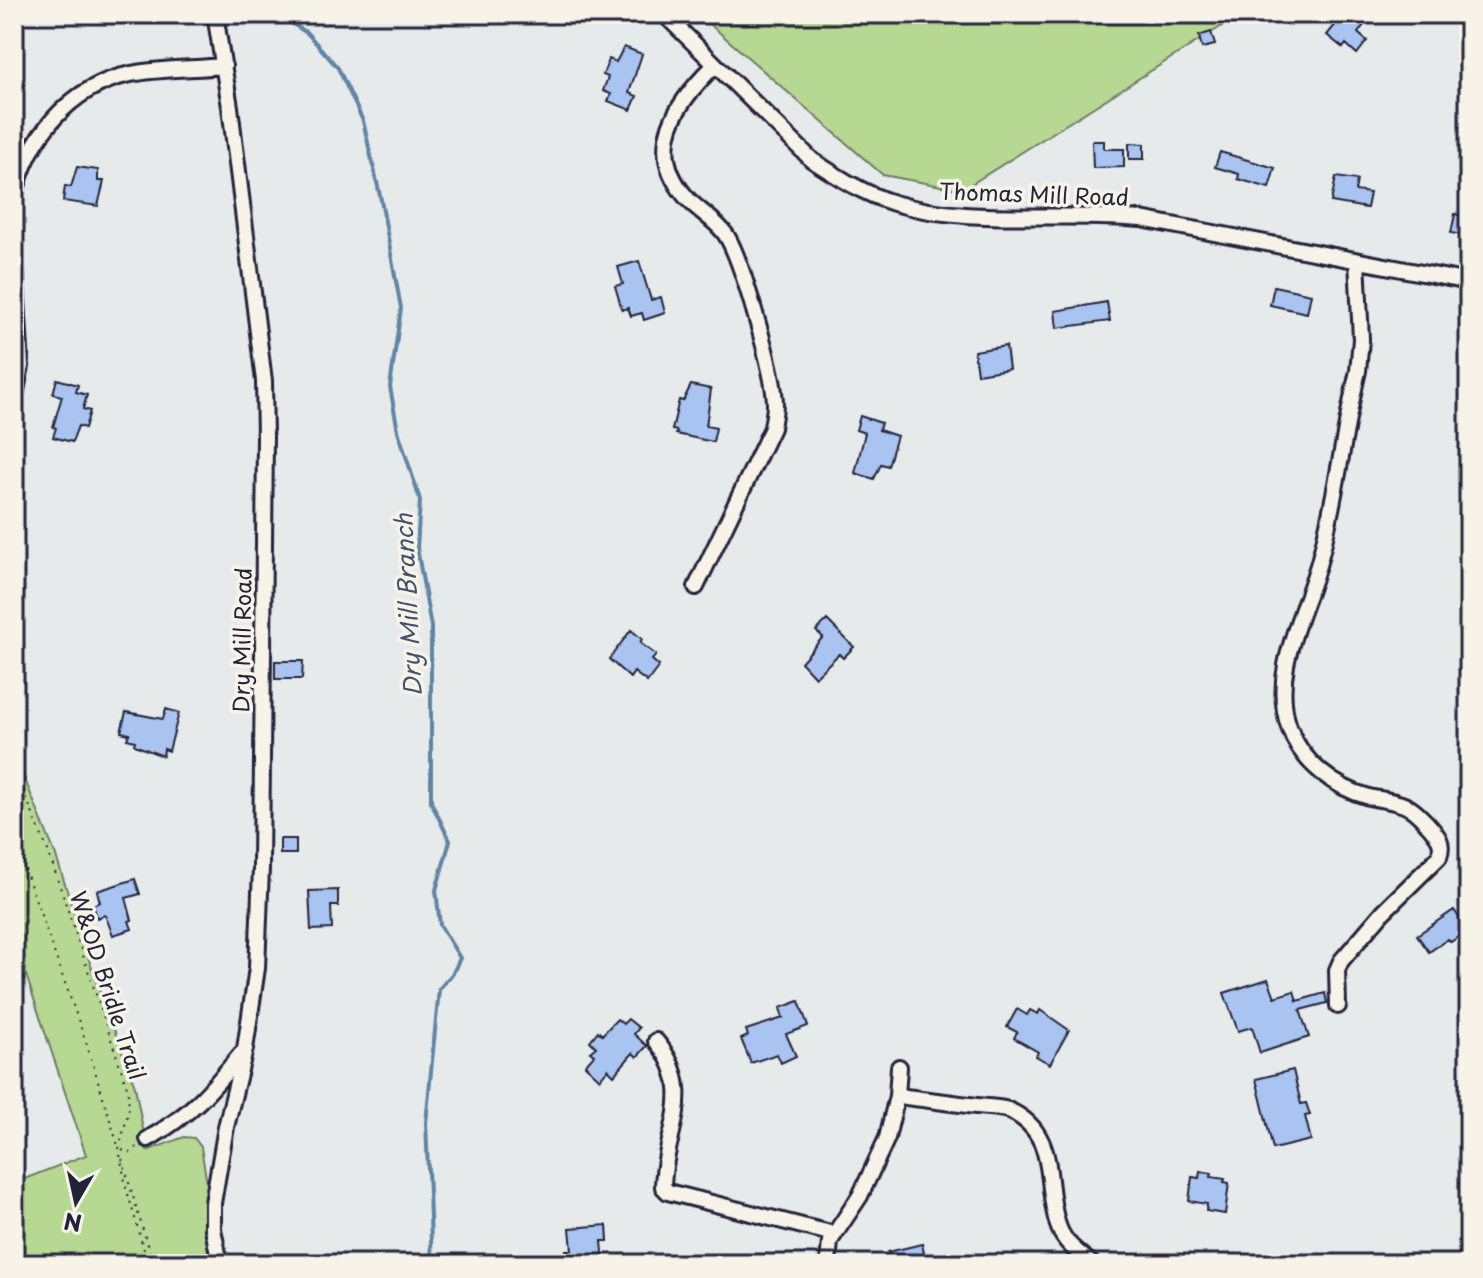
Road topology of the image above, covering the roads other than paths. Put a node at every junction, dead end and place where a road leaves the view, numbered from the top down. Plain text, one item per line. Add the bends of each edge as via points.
1 (215, 14) edge
2 (664, 14) edge
3 (224, 66) junction
4 (714, 66) junction
5 (14, 198) edge
6 (14, 250) edge
7 (1357, 261) junction
8 (1469, 282) edge
9 (14, 400) edge
10 (696, 587) dead end
11 (1338, 1006) dead end
12 (656, 1041) dead end
13 (245, 1049) junction
14 (899, 1067) dead end
15 (897, 1096) junction
16 (148, 1139) road end
17 (834, 1234) junction
18 (220, 1264) edge
19 (828, 1264) edge
20 (1092, 1264) edge

1 - 3 street, Dry Mill Road
2 - 4 street, Thomas Mill Road
3 - 5 street via 131,74 89,91 40,134
3 - 13 street, Dry Mill Road via 264,381 261,868 257,968
4 - 7 street, Thomas Mill Road via 812,160 893,202 952,214 1141,219
4 - 10 street via 675,116 665,159 688,199 727,236 775,404 772,428
6 - 9 street via 21,366
7 - 8 street, Thomas Mill Road
7 - 11 street via 1358,371 1319,562 1288,657 1285,703 1289,727 1312,763 1345,788 1410,808 1440,840 1441,848 1439,857 1341,961
12 - 17 street via 671,1058 679,1091 663,1187
13 - 16 street via 178,1122
13 - 18 street, Dry Mill Road via 213,1203
14 - 15 street
15 - 17 street via 875,1167
15 - 20 street via 1007,1110 1028,1124 1045,1145 1060,1230
17 - 19 street

